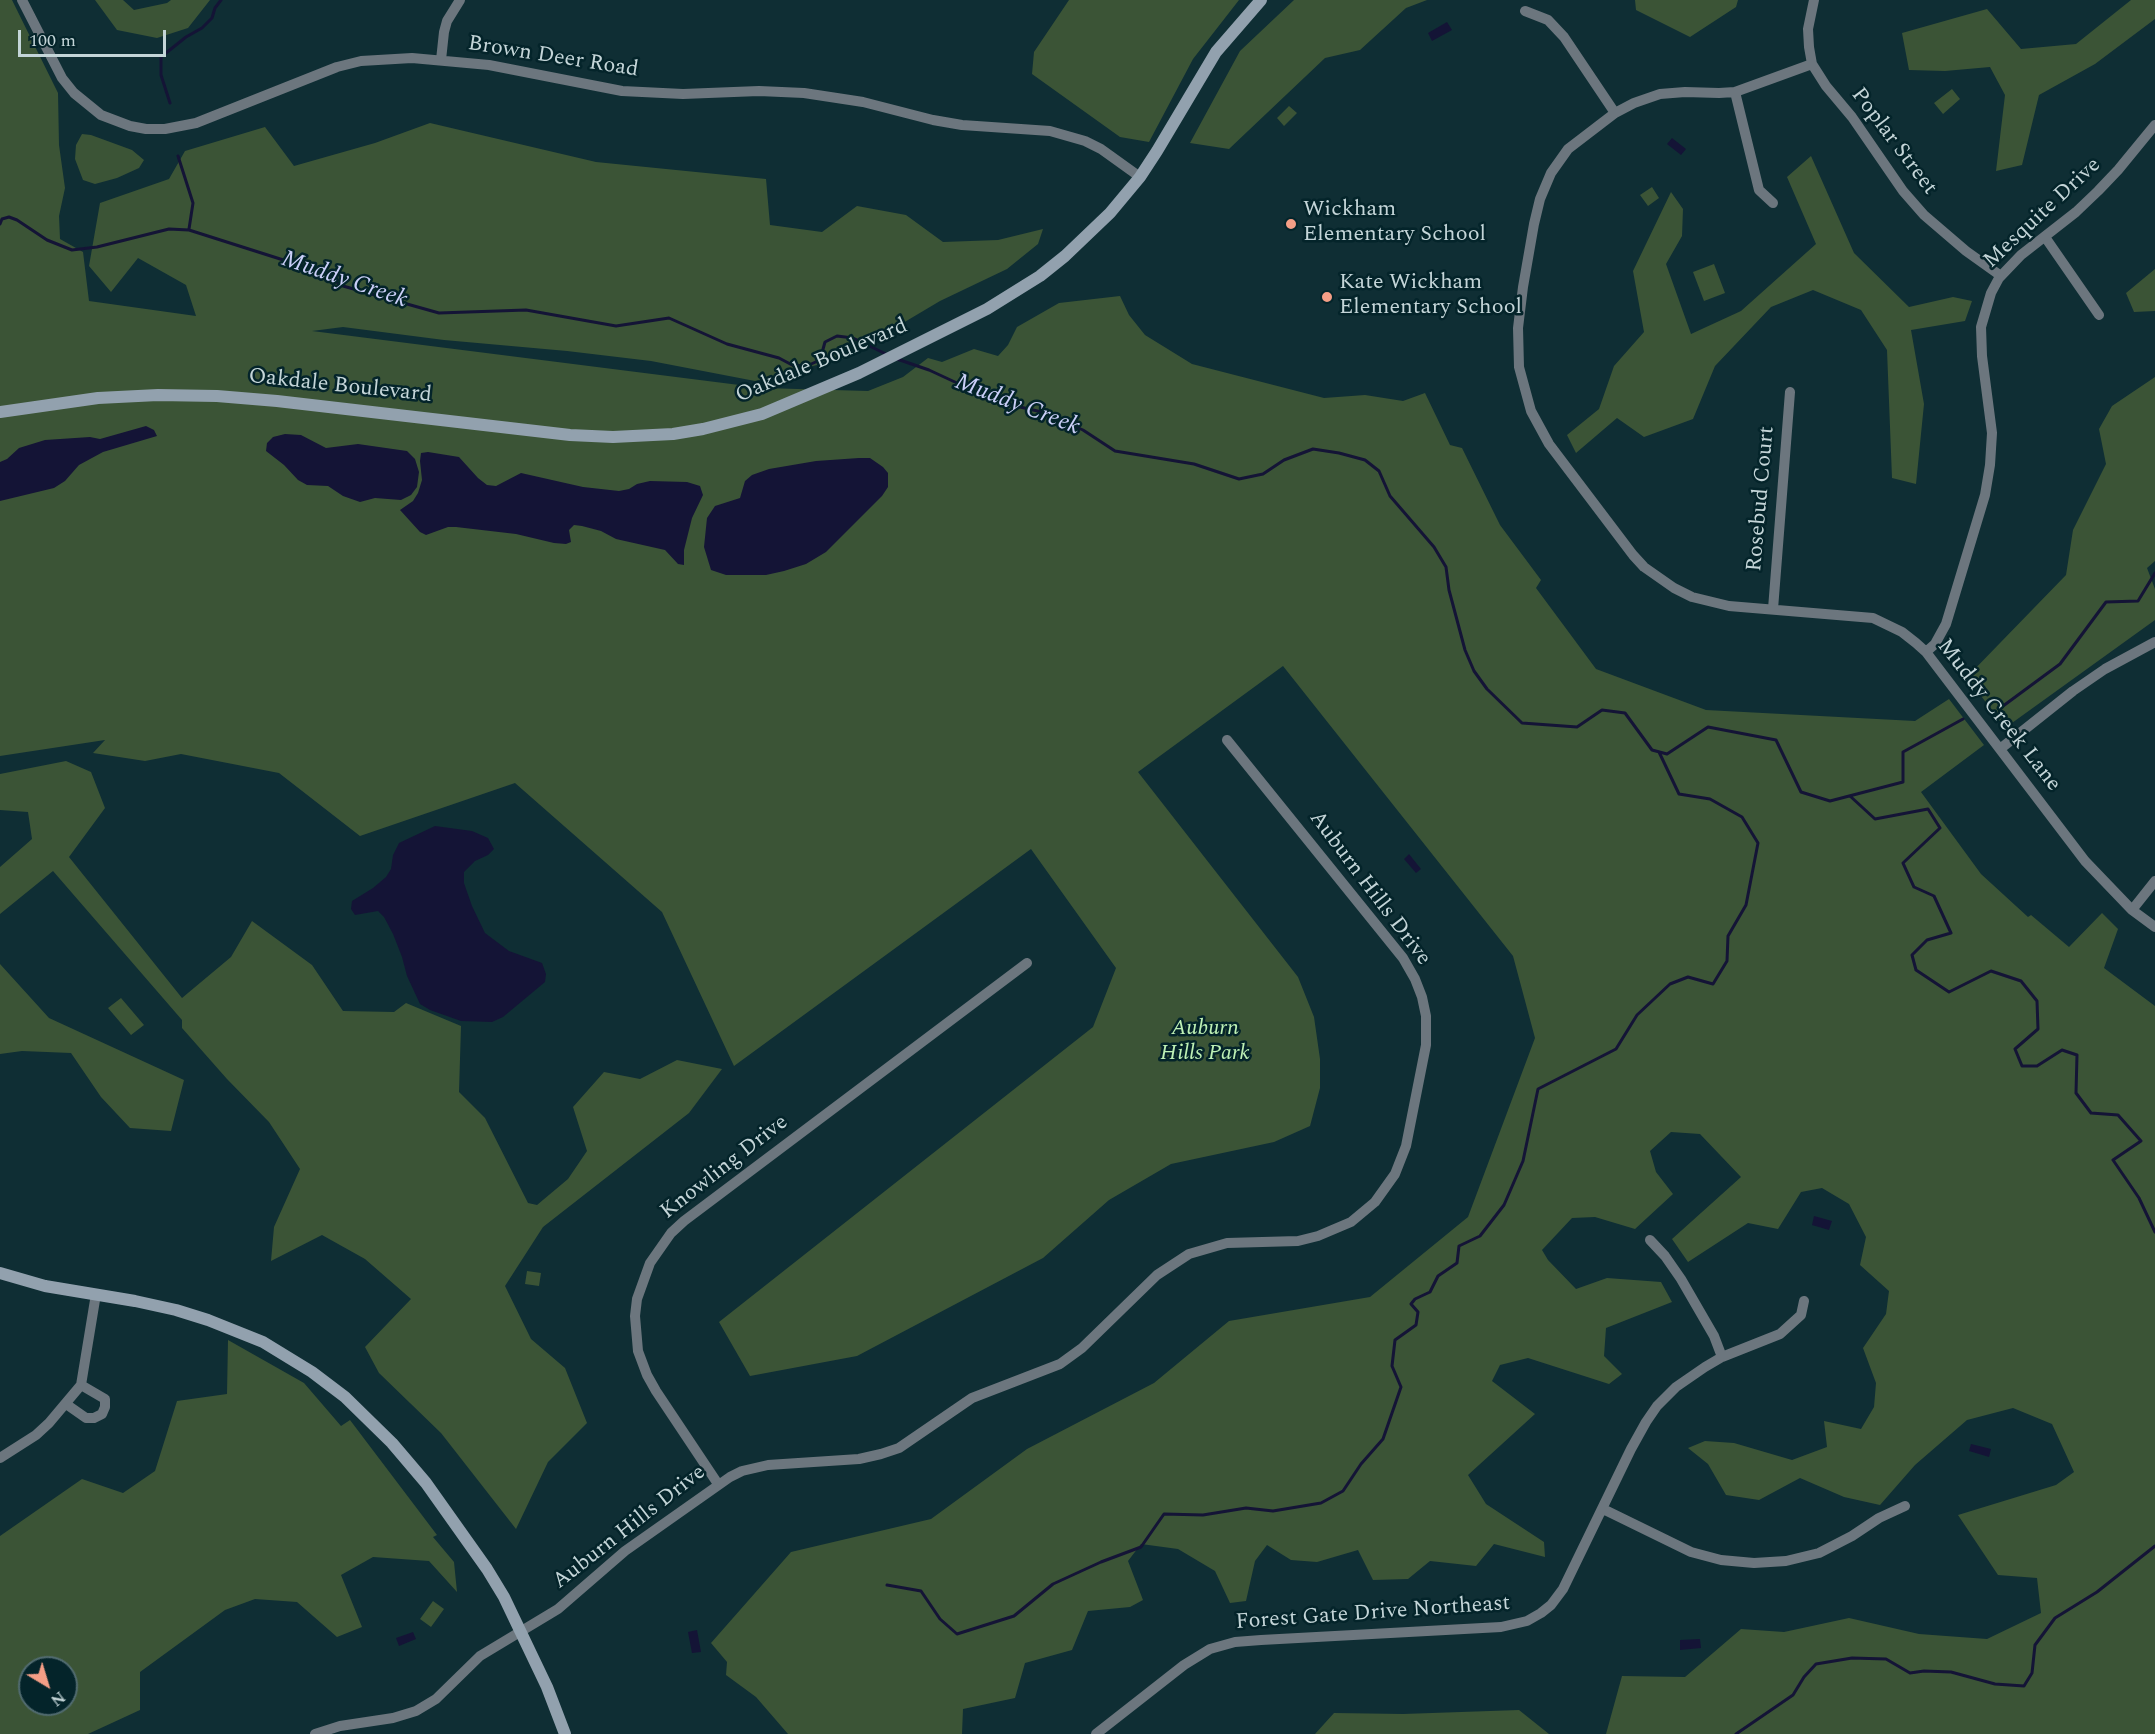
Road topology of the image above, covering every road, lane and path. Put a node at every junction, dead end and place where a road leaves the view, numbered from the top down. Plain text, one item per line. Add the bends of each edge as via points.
1 (22, 0) edge
2 (460, 0) edge
3 (1261, 0) edge
4 (1814, 0) edge
5 (1525, 10) dead end
6 (441, 60) junction
7 (1812, 64) junction
8 (1735, 92) junction
9 (1615, 113) junction
10 (2155, 126) edge
11 (1140, 177) junction
12 (1773, 203) dead end
13 (2045, 237) junction
14 (2001, 276) junction
15 (2099, 315) dead end
16 (1790, 392) dead end
17 (0, 412) edge
18 (1773, 609) junction
19 (2155, 642) edge
20 (1926, 652) junction
21 (1227, 740) dead end
22 (2000, 749) junction
23 (2155, 881) edge
24 (2132, 910) junction
25 (2155, 927) edge
26 (1027, 963) dead end
27 (1650, 1240) dead end
28 (0, 1273) edge
29 (96, 1294) junction
30 (1804, 1301) dead end
31 (1722, 1357) junction
32 (81, 1384) junction
33 (66, 1404) junction
34 (0, 1458) edge
35 (718, 1484) junction
36 (1905, 1506) dead end
37 (1603, 1509) junction
38 (521, 1633) junction
39 (315, 1734) edge
40 (566, 1734) edge
41 (1096, 1734) edge

1 - 6 street, Brown Deer Road via 62,78 74,93 102,115 146,129 196,123 353,63 387,58
2 - 6 street via 447,21
3 - 11 main road, Oakdale Boulevard via 1216,52
4 - 7 street, Poplar Street via 1808,29
5 - 9 street via 1548,20 1564,37
6 - 11 street, Brown Deer Road via 642,93 804,93 962,125 1050,131 1101,149
7 - 8 street, Muddy Creek Lane
7 - 14 street, Poplar Street via 1917,207 1958,245
8 - 9 street, Muddy Creek Lane via 1660,94
8 - 12 street via 1759,190
9 - 18 street, Muddy Creek Lane via 1568,149 1551,173 1540,199 1518,328 1519,367 1525,393 1549,444 1644,567 1700,600
10 - 13 street, Mesquite Drive via 2098,191
11 - 17 main road, Oakdale Boulevard via 1088,236 1040,276 996,304 790,404 703,429 643,436 570,435 207,396 98,398
13 - 14 street, Mesquite Drive
13 - 15 street
14 - 20 street, Mesquite Drive via 1981,327 1992,433 1985,495 1946,624
16 - 18 street, Rosebud Court
18 - 20 street, Muddy Creek Lane via 1873,618 1902,632
19 - 22 street via 2073,691
20 - 22 street, Muddy Creek Lane
21 - 35 street, Auburn Hills Drive via 1403,958 1418,988 1426,1016 1426,1046 1406,1146 1390,1183 1366,1211 1328,1233 1298,1241 1227,1243 1189,1254 1157,1275 1082,1348 1060,1364 972,1398 899,1448 859,1459 756,1467
22 - 24 street, Muddy Creek Lane via 2085,861
23 - 24 street
24 - 25 street, Muddy Creek Lane
26 - 35 street, Knowling Drive via 684,1221 650,1263 637,1299 638,1351 656,1391
27 - 31 street via 1681,1280
28 - 29 main road via 45,1286
29 - 32 street
29 - 38 main road via 176,1310 236,1330 296,1362 345,1397 392,1443 456,1524 504,1597
30 - 31 street, Forest Gate Drive Northeast via 1801,1315 1780,1334
31 - 37 street, Forest Gate Drive Northeast via 1676,1387 1657,1406
32 - 33 street
32 - 33 street via 105,1399 102,1414 86,1418
33 - 34 street via 36,1435
35 - 38 street, Auburn Hills Drive via 625,1551 558,1609
36 - 37 street via 1819,1553 1754,1563 1691,1552
37 - 41 street, Forest Gate Drive Northeast via 1563,1589 1551,1605 1527,1621 1501,1627 1244,1641 1210,1649
38 - 39 street, Auburn Hills Drive via 480,1656 436,1699 416,1711
38 - 40 main road

